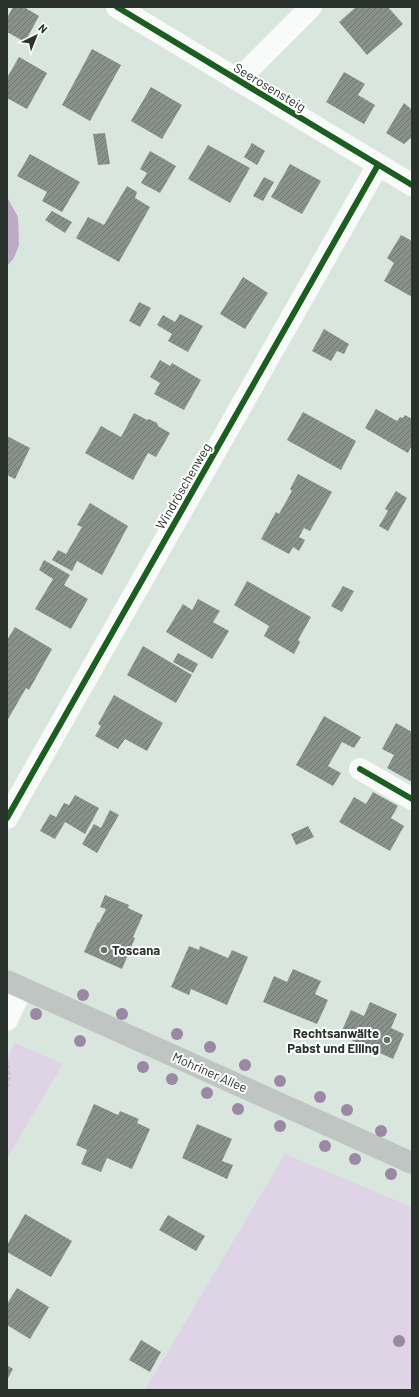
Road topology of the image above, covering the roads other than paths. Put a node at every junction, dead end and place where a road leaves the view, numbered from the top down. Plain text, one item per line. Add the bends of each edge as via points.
1 (117, 7) edge
2 (311, 7) edge
3 (238, 80) junction
4 (378, 165) junction
5 (412, 185) edge
6 (360, 769) dead end
7 (412, 799) edge
8 (7, 818) edge
9 (14, 984) edge
10 (7, 1020) edge
11 (412, 1163) edge

1 - 3 street, Seerosensteig
2 - 3 street
3 - 4 street, Seerosensteig
4 - 5 street, Seerosensteig
4 - 8 street, Windröschenweg
6 - 7 street
9 - 10 street
9 - 11 main road, Mohriner Allee

